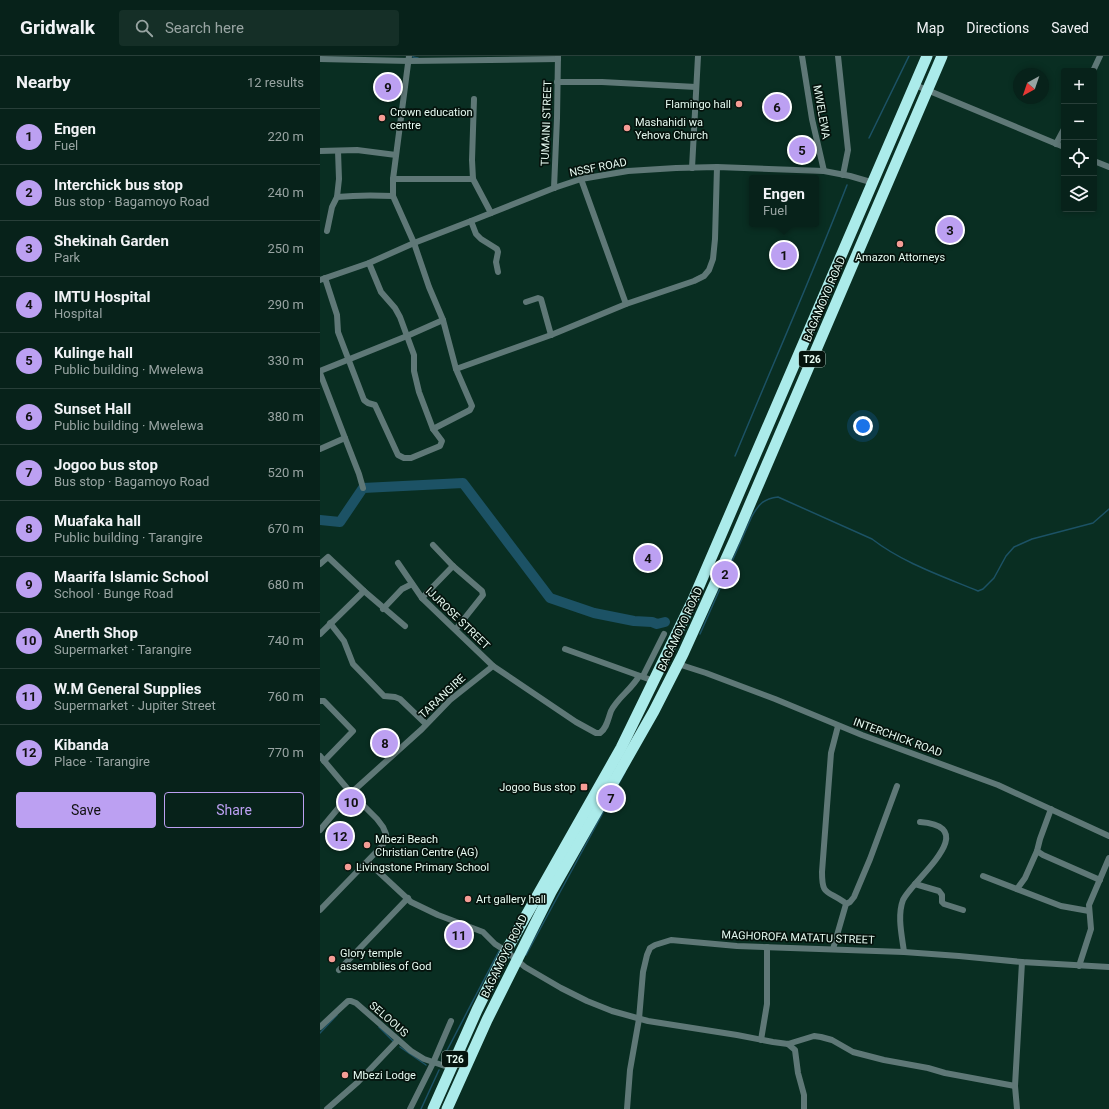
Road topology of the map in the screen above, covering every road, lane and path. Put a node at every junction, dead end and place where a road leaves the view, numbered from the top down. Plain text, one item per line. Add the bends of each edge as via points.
1 (698, 56) edge
2 (802, 56) edge
3 (838, 56) edge
4 (927, 56) edge
5 (942, 56) edge
6 (1100, 56) edge
7 (497, 58) edge
8 (558, 58) edge
9 (320, 59) edge
10 (409, 59) edge
11 (1094, 68) edge
12 (557, 82) junction
13 (915, 85) junction
14 (696, 87) junction
15 (928, 91) junction
16 (474, 98) dead end
17 (1061, 135) edge
18 (1056, 144) junction
19 (1061, 146) edge
20 (320, 151) edge
21 (338, 151) junction
22 (396, 155) junction
23 (1097, 162) edge
24 (717, 167) junction
25 (1109, 167) edge
26 (692, 168) junction
27 (824, 171) junction
28 (843, 175) junction
29 (393, 179) junction
30 (473, 179) junction
31 (581, 179) junction
32 (874, 183) junction
33 (554, 188) junction
34 (393, 196) junction
35 (337, 197) junction
36 (491, 213) junction
37 (471, 221) junction
38 (327, 232) dead end
39 (414, 242) junction
40 (369, 263) junction
41 (498, 272) dead end
42 (323, 279) edge
43 (526, 302) dead end
44 (626, 304) junction
45 (443, 320) junction
46 (551, 335) junction
47 (408, 336) junction
48 (349, 360) junction
49 (456, 369) junction
50 (320, 372) edge
51 (433, 429) junction
52 (345, 438) junction
53 (320, 448) edge
54 (362, 488) dead end
55 (433, 545) dead end
56 (398, 563) dead end
57 (320, 564) edge
58 (453, 566) junction
59 (412, 584) junction
60 (364, 591) junction
61 (422, 598) junction
62 (383, 609) junction
63 (330, 623) junction
64 (405, 626) dead end
65 (456, 629) junction
66 (320, 634) edge
67 (664, 634) dead end
68 (565, 649) dead end
69 (678, 664) junction
70 (493, 666) junction
71 (641, 676) junction
72 (654, 681) junction
73 (320, 702) edge
74 (426, 724) junction
75 (838, 726) junction
76 (322, 758) edge
77 (897, 786) dead end
78 (351, 793) junction
79 (1051, 809) junction
80 (920, 822) dead end
81 (320, 830) edge
82 (1109, 836) edge
83 (1037, 851) junction
84 (1109, 858) edge
85 (368, 862) junction
86 (983, 876) dead end
87 (1100, 880) junction
88 (915, 884) junction
89 (1017, 889) junction
90 (408, 898) junction
91 (846, 904) junction
92 (320, 910) edge
93 (963, 910) dead end
94 (1089, 911) junction
95 (767, 947) junction
96 (833, 949) junction
97 (506, 951) junction
98 (904, 952) junction
99 (516, 961) junction
100 (1022, 962) junction
101 (1079, 966) junction
102 (1109, 967) edge
103 (338, 970) dead end
104 (320, 1016) edge
105 (639, 1019) junction
106 (451, 1021) dead end
107 (325, 1022) junction
108 (320, 1027) edge
109 (398, 1040) junction
110 (761, 1040) junction
111 (788, 1044) junction
112 (433, 1062) junction
113 (451, 1068) junction
114 (1015, 1086) junction
115 (328, 1109) edge
116 (410, 1109) edge
117 (433, 1109) edge
118 (447, 1109) edge
119 (627, 1109) edge
120 (804, 1109) edge
121 (1017, 1109) edge

1 - 14 street
2 - 27 street, MWELEWA via 812,119
3 - 28 street via 848,150
4 - 13 highway, BAGAMOYO ROAD / T26
5 - 15 highway, BAGAMOYO ROAD / T26
6 - 11 street
7 - 8 street, TUMAINI STREET
7 - 10 street, TUMAINI STREET
8 - 12 street, TUMAINI STREET
9 - 10 street, TUMAINI STREET
10 - 22 street
12 - 14 street
12 - 33 street, TUMAINI STREET
13 - 15 street
13 - 32 highway, BAGAMOYO ROAD / T26
14 - 26 street
15 - 18 street
15 - 69 highway, BAGAMOYO ROAD / T26 via 735,539
16 - 30 street
17 - 18 street
18 - 19 street
20 - 21 street
21 - 22 street via 357,150
21 - 35 street
22 - 29 street
23 - 25 street
24 - 26 street, NSSF ROAD
24 - 27 street, NSSF ROAD
24 - 44 street via 714,259 709,270 694,281
26 - 31 street, NSSF ROAD via 628,171
27 - 28 street, NSSF ROAD
28 - 32 street, NSSF ROAD
29 - 30 street
29 - 34 street
30 - 36 street
31 - 33 street, NSSF ROAD
31 - 44 street
32 - 72 highway, BAGAMOYO ROAD / T26 via 684,620
33 - 36 street, NSSF ROAD
34 - 35 street
34 - 39 street
35 - 38 street via 332,207
36 - 37 street, NSSF ROAD
37 - 39 street, NSSF ROAD
37 - 41 street via 476,234 497,249
39 - 40 street, NSSF ROAD
39 - 45 street
40 - 42 street, NSSF ROAD
40 - 47 street via 381,292 395,308
42 - 48 street via 337,315 338,332
43 - 46 street via 541,299
44 - 46 street
45 - 47 street
45 - 49 street
46 - 49 street
47 - 48 street
47 - 51 street via 414,355 418,392
48 - 50 street
48 - 51 street via 364,400 375,405 398,455 411,458 440,446 442,441
49 - 51 street via 472,408
50 - 52 street
52 - 53 street
52 - 54 street
55 - 58 street
56 - 59 street, IJJROSE STREET
57 - 60 street via 328,557
58 - 61 street
58 - 65 street via 482,591 483,595
59 - 61 street, IJJROSE STREET
59 - 62 street via 402,589
60 - 62 street
60 - 63 street
61 - 65 street, IJJROSE STREET
62 - 64 street
63 - 66 street
63 - 74 street via 344,641 353,664 372,684 384,696 400,699
65 - 70 street, IJJROSE STREET
67 - 71 street
68 - 71 street
69 - 75 street, INTERCHICK ROAD via 774,699
69 - 99 highway, BAGAMOYO ROAD / T26 via 551,892
70 - 71 street via 596,733 604,730 611,712
70 - 74 street, TARANGIRE via 450,700
71 - 72 street
72 - 97 highway, BAGAMOYO ROAD / T26 via 621,748
73 - 76 street via 324,701 353,731
74 - 78 street, TARANGIRE
75 - 79 street, INTERCHICK ROAD via 998,785
75 - 91 street via 831,753 822,885 826,891
76 - 78 street
77 - 91 street via 854,897
78 - 81 street, TARANGIRE
78 - 85 street via 377,819 386,834 385,841
79 - 82 street, INTERCHICK ROAD
79 - 83 street
80 - 88 street via 937,825 946,836 941,853
83 - 87 street
83 - 89 street
84 - 87 street
85 - 90 street
85 - 92 street
86 - 89 street
87 - 94 street via 1089,905
88 - 93 street via 938,890 944,904
88 - 98 street via 904,899 901,912
89 - 94 street via 1061,906
90 - 97 street via 420,907 483,932
90 - 103 street
91 - 96 street
94 - 101 street via 1091,929
95 - 96 street, MAGHOROFA MATATU STREET
95 - 105 street, MAGHOROFA MATATU STREET via 671,940 655,945 650,948 643,972
95 - 110 street via 767,1004
96 - 98 street, MAGHOROFA MATATU STREET
97 - 99 street
97 - 113 highway, BAGAMOYO ROAD / T26
98 - 100 street, MAGHOROFA MATATU STREET
99 - 105 street via 587,1001
99 - 118 highway, BAGAMOYO ROAD / T26
100 - 101 street, MAGHOROFA MATATU STREET
100 - 114 street
101 - 102 street, MAGHOROFA MATATU STREET
104 - 107 street
105 - 110 street
105 - 119 street, MAGHOROFA MATATU STREET via 630,1070
106 - 112 street
107 - 108 street, SELOOUS
107 - 109 street, SELOOUS via 351,1001
109 - 112 street, SELOOUS via 411,1051
109 - 115 street
110 - 111 street
111 - 114 street via 814,1036 822,1037 853,1052 884,1060
111 - 120 street via 794,1050 804,1095
112 - 113 street, SELOOUS
112 - 116 street
113 - 117 highway, BAGAMOYO ROAD / T26
114 - 121 street

